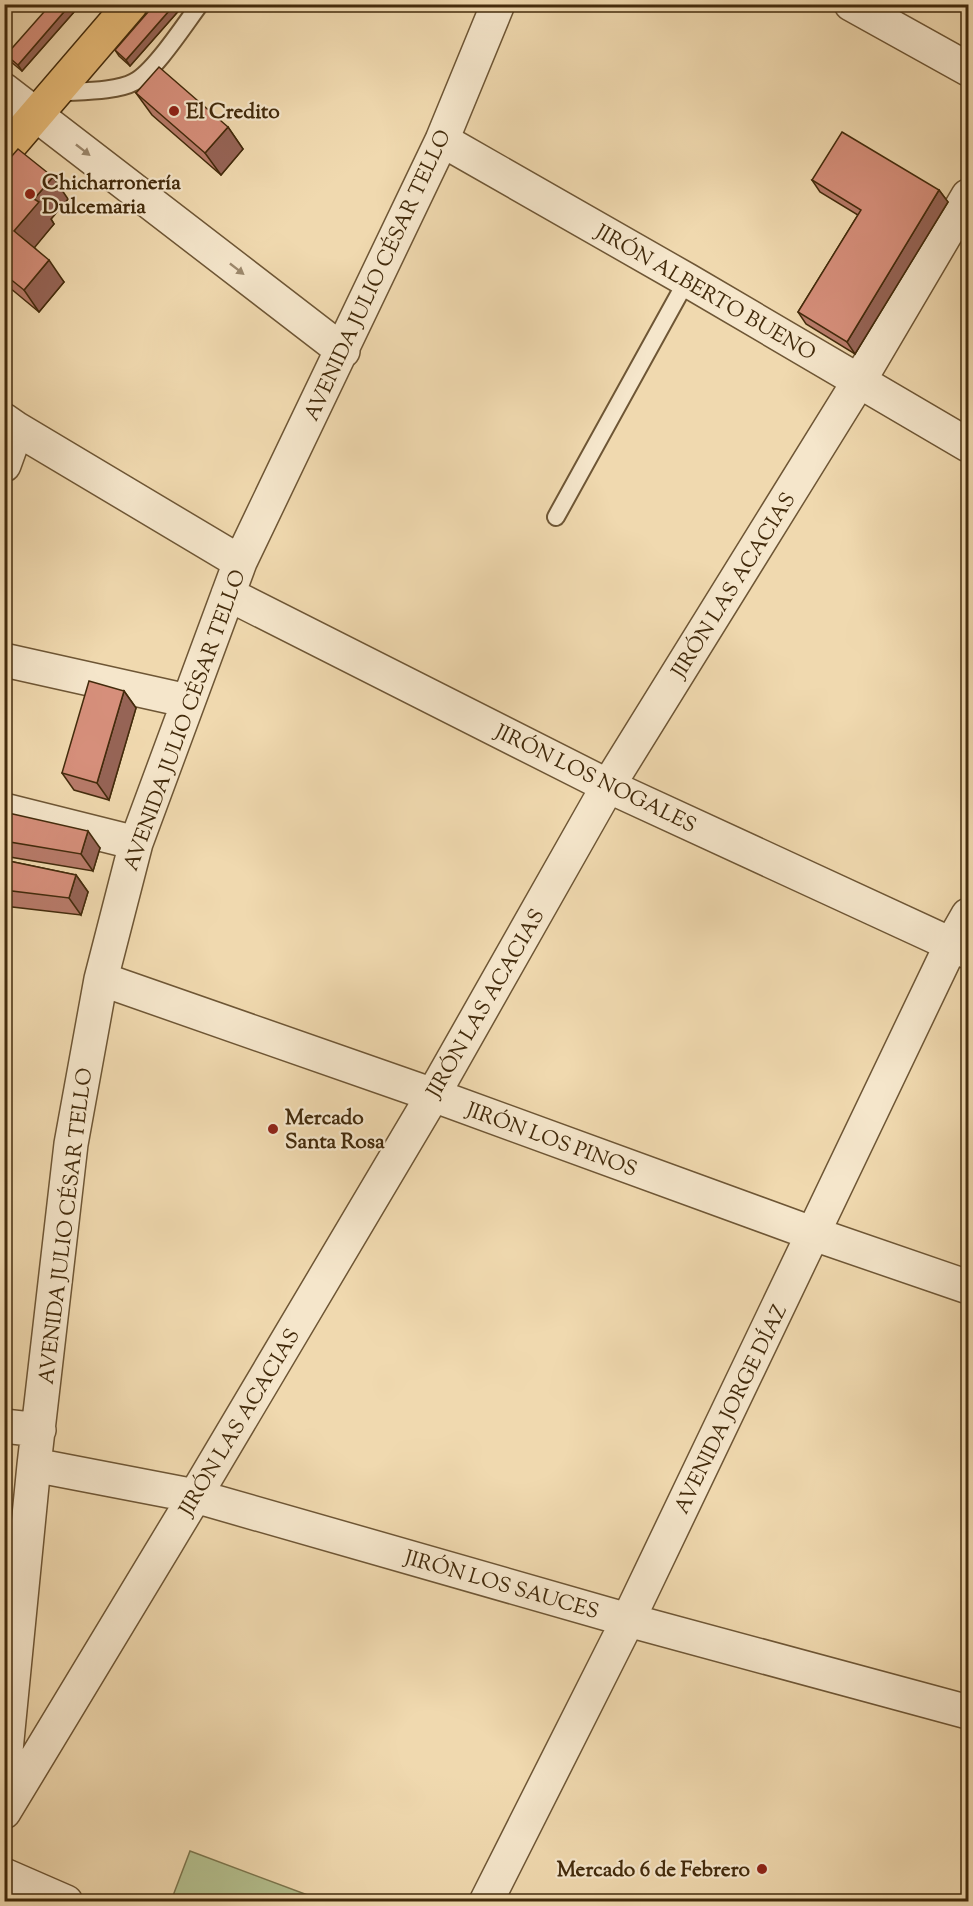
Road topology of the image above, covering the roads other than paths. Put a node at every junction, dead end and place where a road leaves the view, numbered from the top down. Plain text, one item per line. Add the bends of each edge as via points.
1 (131, 4) edge
2 (201, 4) edge
3 (498, 4) edge
4 (851, 4) edge
5 (969, 69) edge
6 (4, 90) edge
7 (45, 104) junction
8 (442, 140) junction
9 (4, 152) edge
10 (969, 196) edge
11 (687, 279) junction
12 (343, 351) junction
13 (860, 381) junction
14 (11, 425) edge
15 (969, 445) edge
16 (4, 465) edge
17 (556, 517) dead end
18 (240, 562) junction
19 (228, 594) junction
20 (4, 660) edge
21 (188, 701) junction
22 (608, 786) junction
23 (4, 810) edge
24 (136, 843) junction
25 (969, 915) edge
26 (960, 948) edge
27 (101, 979) junction
28 (433, 1095) junction
29 (814, 1234) junction
30 (969, 1287) edge
31 (4, 1426) edge
32 (39, 1431) junction
33 (34, 1466) junction
34 (195, 1496) junction
35 (628, 1620) junction
36 (969, 1712) edge
37 (4, 1771) edge
38 (4, 1812) edge
39 (4, 1875) edge
40 (66, 1902) edge
41 (486, 1902) edge

1 - 7 main road
2 - 7 lane via 146,74 134,83
3 - 8 street, AVENIDA JULIO CÉSAR TELLO
4 - 5 street
6 - 7 street
7 - 9 main road
7 -> 12 street
8 - 11 street, JIRÓN ALBERTO BUENO
8 - 12 street, AVENIDA JULIO CÉSAR TELLO
10 - 13 street, JIRÓN LAS ACACIAS
11 - 13 street, JIRÓN ALBERTO BUENO
11 - 17 lane
12 - 18 street, AVENIDA JULIO CÉSAR TELLO
13 - 15 street, JIRÓN ALBERTO BUENO
13 - 22 street, JIRÓN LAS ACACIAS
14 - 16 street
14 - 18 street
18 - 19 street, AVENIDA JULIO CÉSAR TELLO
19 - 21 street, AVENIDA JULIO CÉSAR TELLO
19 - 22 street, JIRÓN LOS NOGALES
20 - 21 street
21 - 24 street, AVENIDA JULIO CÉSAR TELLO
22 - 26 street, JIRÓN LOS NOGALES
22 - 28 street, JIRÓN LAS ACACIAS
23 - 24 street
24 - 27 street, AVENIDA JULIO CÉSAR TELLO
25 - 26 street, AVENIDA JORGE DÍAZ
26 - 29 street, AVENIDA JORGE DÍAZ
27 - 28 street, JIRÓN LOS PINOS
27 - 32 street, AVENIDA JULIO CÉSAR TELLO via 71,1144
28 - 29 street, JIRÓN LOS PINOS
28 - 34 street, JIRÓN LAS ACACIAS
29 - 30 street, JIRÓN LOS PINOS
29 - 35 street, AVENIDA JORGE DÍAZ
31 - 32 street
32 - 33 street, AVENIDA JULIO CÉSAR TELLO
33 - 34 street, JIRÓN LOS SAUCES
33 - 37 street, AVENIDA JULIO CÉSAR TELLO
34 - 35 street, JIRÓN LOS SAUCES
34 - 38 street, JIRÓN LAS ACACIAS
35 - 36 street, JIRÓN LOS SAUCES
35 - 41 street, AVENIDA JORGE DÍAZ
39 - 40 street

